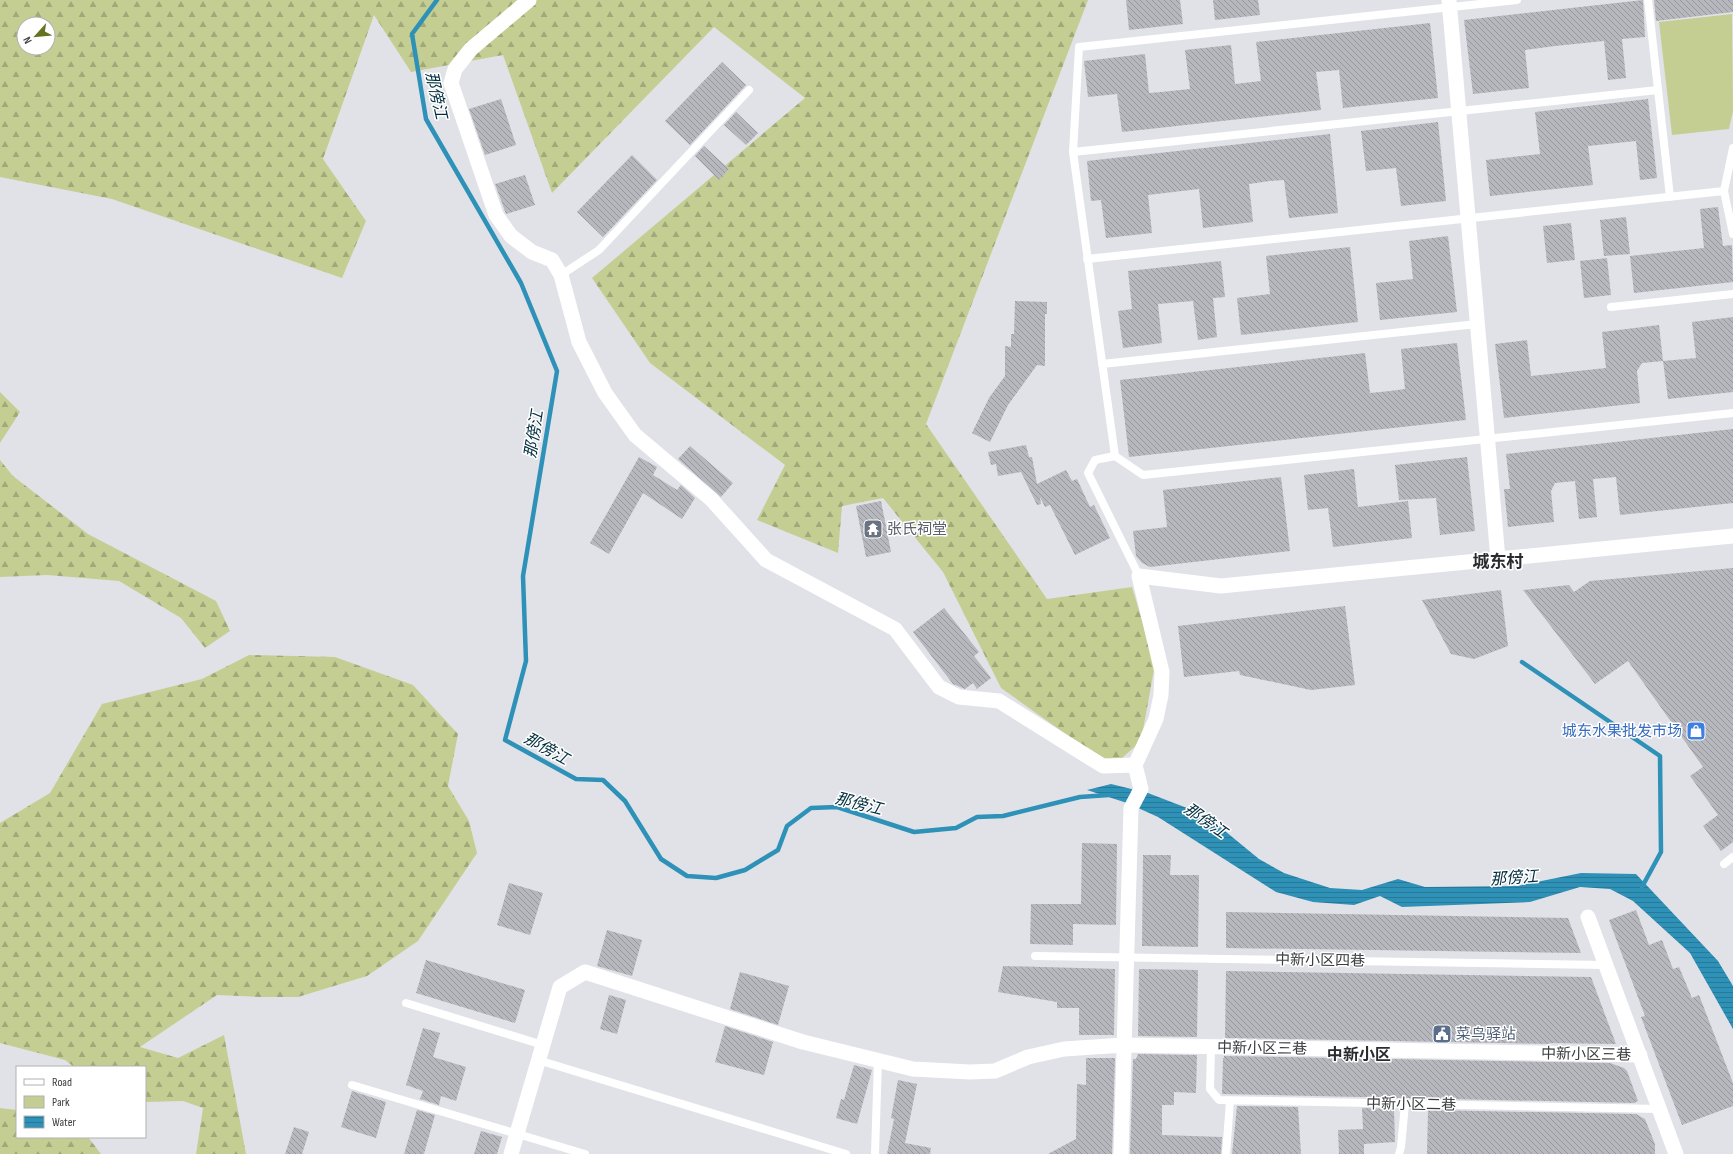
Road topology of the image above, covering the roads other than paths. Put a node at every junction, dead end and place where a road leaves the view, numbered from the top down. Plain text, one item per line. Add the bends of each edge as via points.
1 (528, 0) edge
2 (1517, 0) edge
3 (1648, 0) edge
4 (1449, 4) edge
5 (749, 90) dead end
6 (1658, 90) junction
7 (1458, 111) junction
8 (1733, 148) edge
9 (1073, 152) junction
10 (1724, 191) junction
11 (1670, 197) junction
12 (1468, 218) junction
13 (1733, 234) edge
14 (1087, 259) junction
15 (561, 275) junction
16 (1733, 294) edge
17 (1611, 307) dead end
18 (1477, 324) junction
19 (1102, 364) junction
20 (1733, 413) edge
21 (1488, 439) junction
22 (1115, 456) junction
23 (1733, 536) edge
24 (1498, 559) junction
25 (1139, 576) junction
26 (1135, 765) junction
27 (1733, 857) edge
28 (1724, 864) dead end
29 (1588, 917) dead end
30 (1035, 956) dead end
31 (1127, 957) junction
32 (1606, 965) junction
33 (406, 1003) dead end
34 (543, 1045) junction
35 (1124, 1045) junction
36 (1211, 1047) junction
37 (1640, 1055) junction
38 (538, 1060) junction
39 (878, 1060) junction
40 (352, 1085) dead end
41 (1230, 1101) junction
42 (1405, 1104) junction
43 (1659, 1109) junction
44 (517, 1134) junction
45 (511, 1154) edge
46 (585, 1154) edge
47 (846, 1154) edge
48 (875, 1154) edge
49 (1121, 1154) edge
50 (1226, 1154) edge
51 (1398, 1154) edge
52 (1676, 1154) edge

1 - 15 street via 471,49 455,69 451,83 496,215 510,236 532,252 552,260
2 - 4 lane
3 - 6 lane
4 - 7 street
4 - 9 lane via 1080,47
5 - 15 lane via 599,250
6 - 7 lane
6 - 11 lane
7 - 9 lane
7 - 12 street
8 - 10 lane
9 - 14 lane
10 - 11 lane
10 - 13 lane
11 - 12 lane
12 - 14 lane
12 - 18 street
14 - 19 lane
15 - 26 street via 579,342 604,393 635,435 711,499 766,560 895,629 939,688 959,697 999,701 1104,766
16 - 17 lane
18 - 19 lane
18 - 21 street
19 - 22 lane
20 - 21 lane
21 - 22 lane via 1143,475
21 - 24 street
22 - 25 lane via 1095,460 1088,473
23 - 24 street
24 - 25 street via 1220,586
25 - 26 street via 1162,672 1156,719
26 - 31 street via 1141,789 1131,808
27 - 28 lane
29 - 32 street
30 - 31 lane, 中新小区四巷
31 - 32 lane, 中新小区四巷
31 - 35 street
32 - 37 street
33 - 34 lane
34 - 38 street, 中新小区三巷
34 - 39 street, 中新小区三巷 via 560,987 585,972 803,1042
35 - 36 street, 中新小区三巷
35 - 39 street, 中新小区三巷 via 1064,1049 1028,1057 995,1071 913,1069
35 - 49 street
36 - 37 street, 中新小区三巷
36 - 41 lane, 中新小区二巷 via 1210,1089 1219,1100
37 - 43 street
38 - 44 street, 中新小区三巷
38 - 47 lane
39 - 48 lane
40 - 44 lane
41 - 42 lane, 中新小区二巷
41 - 50 lane
42 - 43 lane, 中新小区二巷
42 - 51 lane via 1401,1147
43 - 52 street
44 - 45 street, 中新小区三巷
44 - 46 lane

